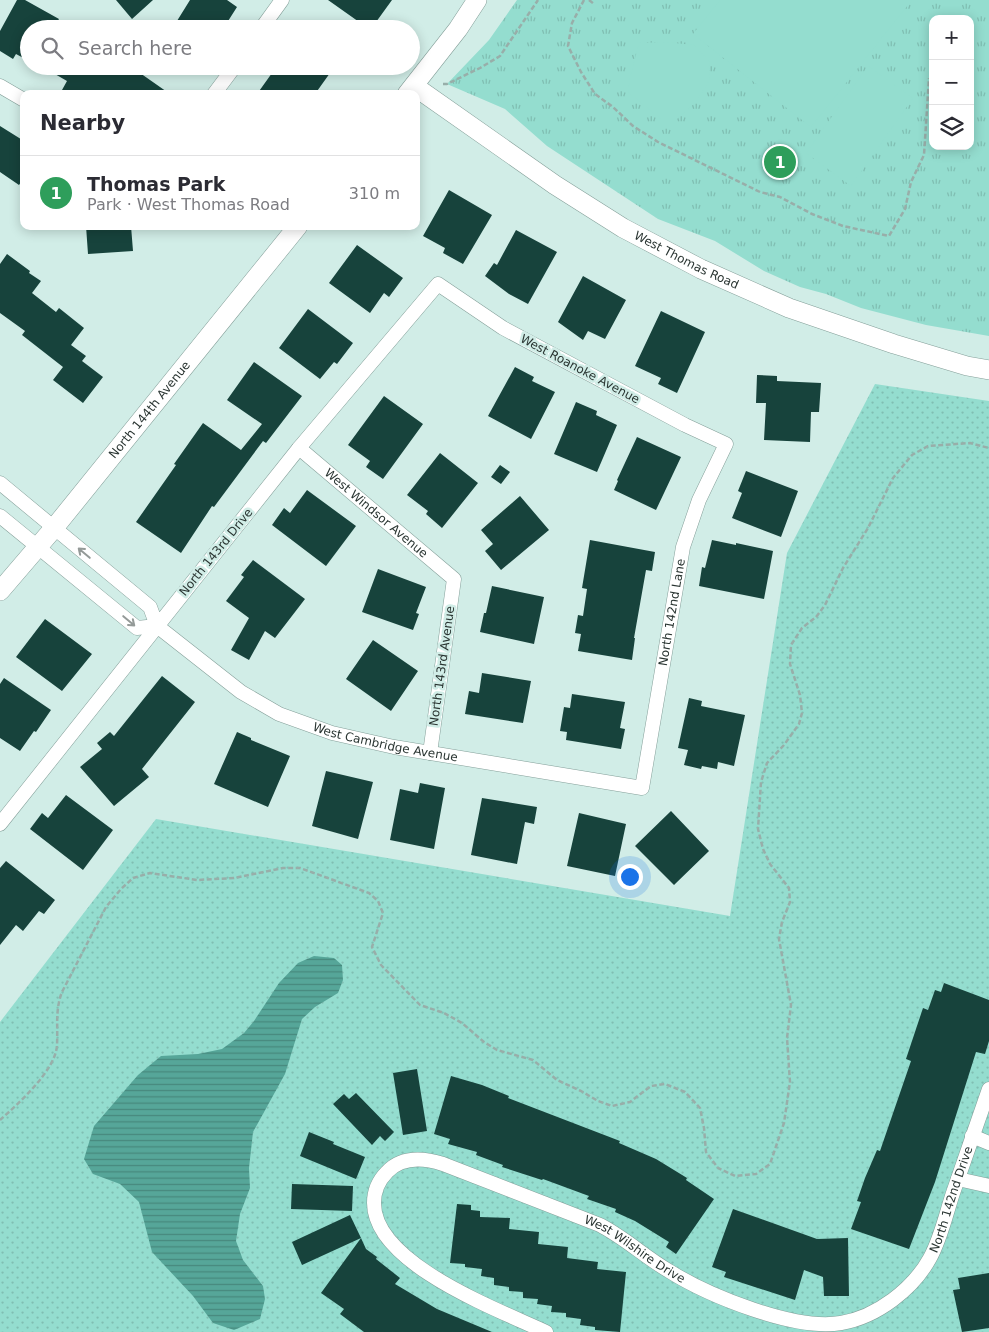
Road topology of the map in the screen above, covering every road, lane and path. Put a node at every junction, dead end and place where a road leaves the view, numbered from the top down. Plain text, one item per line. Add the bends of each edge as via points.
1 (477, 0) edge
2 (538, 0) edge
3 (584, 0) edge
4 (589, 0) edge
5 (279, 1) edge
6 (594, 4) dead end
7 (267, 20) edge
8 (228, 75) edge
9 (929, 78) dead end
10 (0, 86) edge
11 (217, 90) edge
12 (410, 90) edge
13 (420, 96) edge
14 (20, 98) edge
15 (295, 230) edge
16 (438, 284) joint
17 (989, 370) edge
18 (726, 444) joint
19 (299, 448) junction
20 (989, 448) edge
21 (0, 483) edge
22 (0, 516) edge
23 (54, 528) junction
24 (38, 546) junction
25 (454, 579) joint
26 (121, 584) junction
27 (0, 591) edge
28 (106, 602) junction
29 (157, 626) junction
30 (430, 753) junction
31 (642, 788) joint
32 (0, 824) edge
33 (989, 1089) edge
34 (0, 1120) edge
35 (972, 1136) junction
36 (989, 1143) edge
37 (958, 1179) junction
38 (989, 1186) edge
39 (894, 1298) joint
40 (546, 1332) edge

1 - 12 main road
2 - 12 path via 500,56 447,84
3 - 9 path via 572,23 568,46 595,94 633,126 658,142 760,192 844,226 878,234 890,236 905,209 911,182 924,155
4 - 6 path
5 - 7 street
8 - 11 street
10 - 14 street
13 - 17 main road, West Thomas Road via 623,228 702,269 789,308 894,344
15 - 23 main road, North 144th Avenue
16 - 18 street, West Roanoke Avenue via 504,328
16 - 19 street, North 143rd Drive
18 - 31 street, North 142nd Lane via 698,500 683,547
19 - 25 street, West Windsor Avenue
19 - 29 street, North 143rd Drive
20 - 34 path via 970,443 928,446 912,455 893,478 825,605 802,628 791,645 790,664 802,713 799,724 767,763 761,782 758,830 770,864 789,888 790,902 778,939 791,1005 787,1038 790,1082 784,1124 770,1164 756,1174 735,1176 718,1168 706,1152 700,1108 685,1092 665,1084 651,1086 630,1102 612,1106 557,1080 534,1060 497,1050 462,1023 420,1005 381,965 372,947 383,913 378,901 369,893 300,868 283,868 234,878 197,880 150,873 133,878 106,907 62,992 58,1004 54,1060 44,1075
21 - 23 street, West Cambridge Avenue
22 - 24 street
23 - 24 main road, North 144th Avenue
26 -> 23 street, West Cambridge Avenue
24 - 27 main road, North 144th Avenue
24 - 28 street
25 - 30 street, North 143rd Avenue
26 - 28 street
26 - 29 street, West Cambridge Avenue via 150,607
28 -> 29 street via 137,628
29 - 30 street, West Cambridge Avenue via 241,692 279,714 332,733
29 - 32 street, North 143rd Drive
30 - 31 street, West Cambridge Avenue
33 - 35 street, North 142nd Drive
35 - 36 street
35 - 37 street, North 142nd Drive
37 - 38 street
37 - 39 street, North 142nd Drive via 931,1257 907,1289
39 - 40 street, West Wilshire Drive via 868,1314 841,1323 807,1323 778,1317 694,1286 600,1225 428,1159 415,1159 392,1167 380,1180 374,1194 374,1209 381,1231 430,1276

